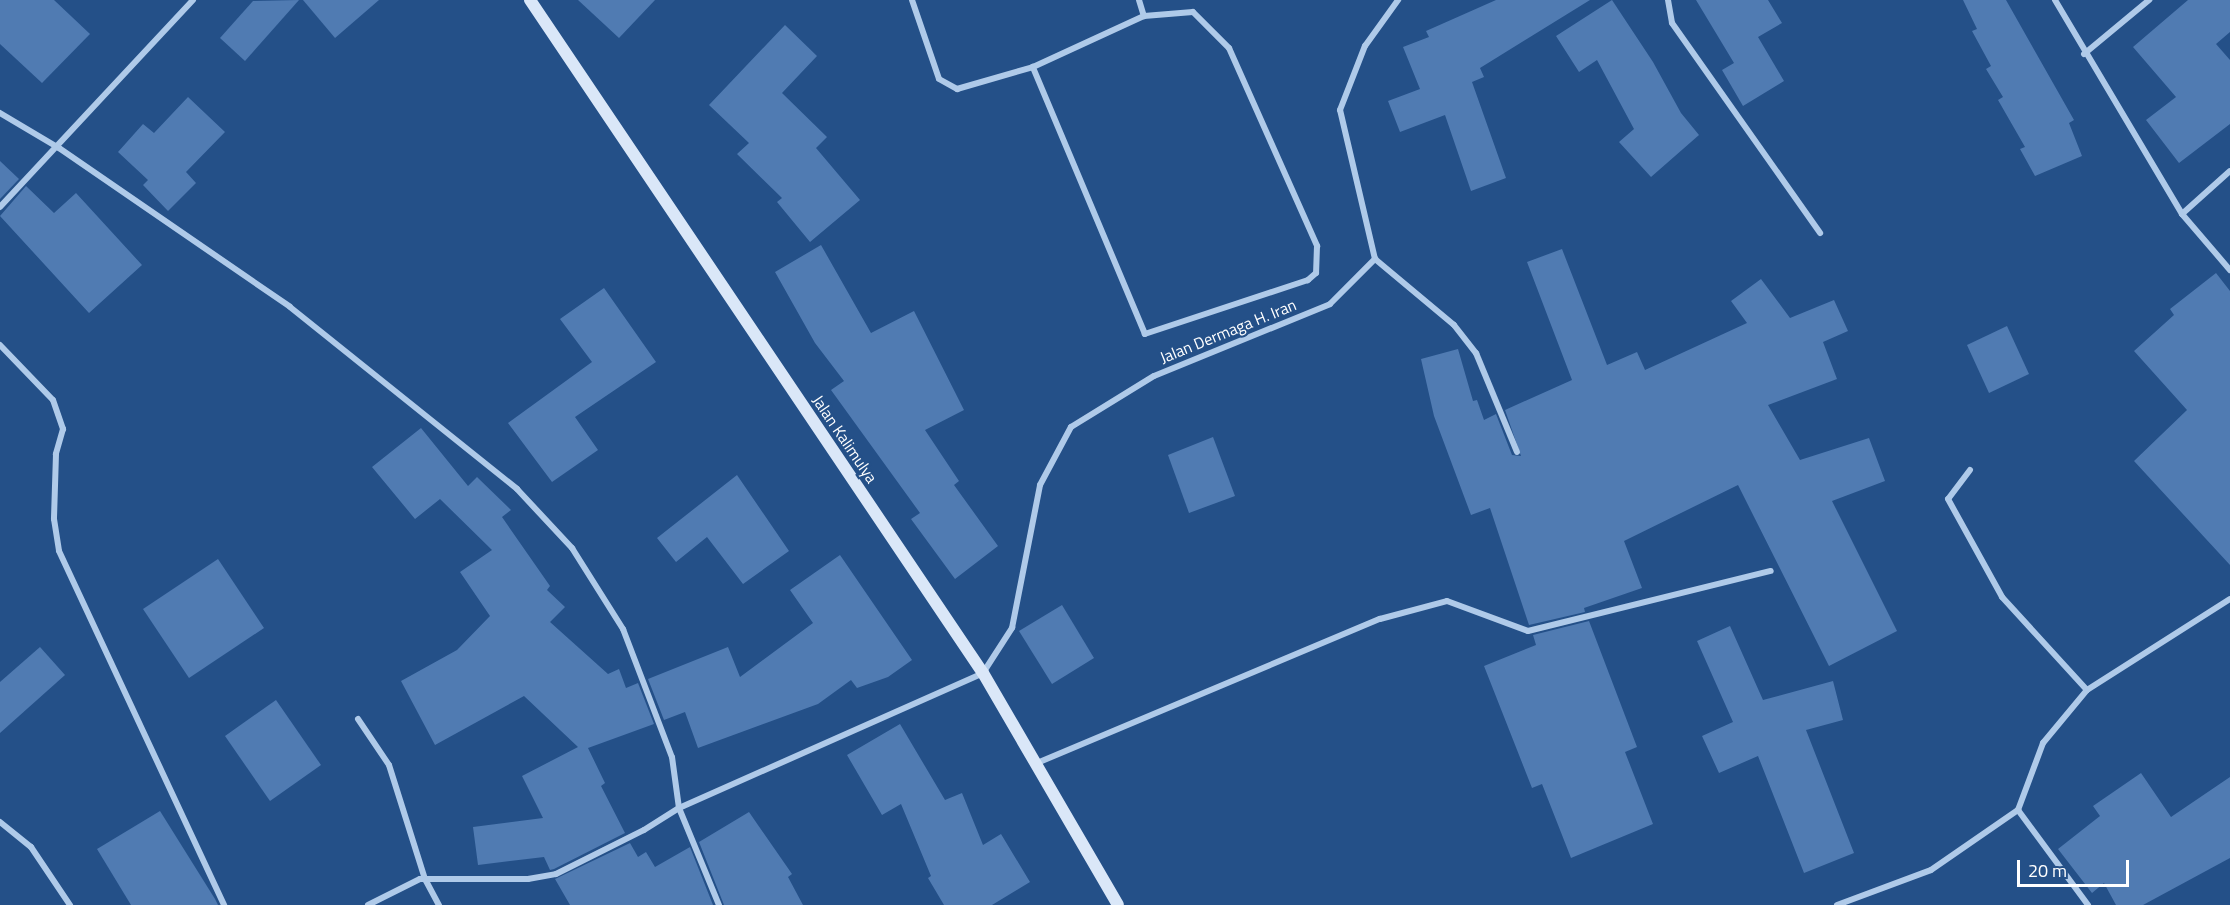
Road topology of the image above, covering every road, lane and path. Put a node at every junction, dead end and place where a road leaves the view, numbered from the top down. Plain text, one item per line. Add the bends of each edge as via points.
1 (193, 0) edge
2 (530, 0) edge
3 (912, 0) edge
4 (1139, 0) edge
5 (1398, 0) edge
6 (1668, 0) edge
7 (2055, 0) edge
8 (2149, 0) edge
9 (1143, 16) junction
10 (2084, 54) junction
11 (1033, 67) junction
12 (0, 113) edge
13 (59, 148) junction
14 (2230, 171) edge
15 (0, 207) edge
16 (2181, 214) junction
17 (1820, 233) dead end
18 (1376, 260) junction
19 (2230, 270) edge
20 (0, 345) edge
21 (1517, 452) dead end
22 (1970, 470) dead end
23 (1772, 571) dead end
24 (2230, 599) edge
25 (983, 673) junction
26 (2087, 690) junction
27 (358, 719) dead end
28 (1037, 763) junction
29 (679, 808) junction
30 (2018, 810) junction
31 (0, 822) edge
32 (425, 879) junction
33 (70, 905) edge
34 (224, 905) edge
35 (368, 905) edge
36 (439, 905) edge
37 (719, 905) edge
38 (1118, 905) edge
39 (1837, 905) edge
40 (2088, 905) edge

1 - 13 street
2 - 25 street, Jalan Kalimulya
3 - 11 street via 939,79 957,89
4 - 9 street
5 - 18 street via 1365,46 1340,110
6 - 17 street via 1672,23
7 - 10 street
8 - 10 street
9 - 11 street
9 - 11 street via 1192,12 1229,48 1317,246 1316,273 1308,280 1145,334
10 - 16 street
12 - 13 street
13 - 15 street
13 - 29 street via 290,307 517,489 541,514 572,548 623,628 672,757
14 - 16 street
16 - 19 street
18 - 21 street via 1454,325 1476,353
18 - 25 street, Jalan Dermaga H. Iran via 1330,304 1154,376 1071,427 1040,485 1012,628
20 - 34 street via 52,400 63,429 56,454 54,519 59,551
22 - 26 street via 1948,500 2002,597
23 - 28 street via 1528,631 1448,601 1380,619
24 - 26 street
25 - 28 street, Jalan Kalimulya
25 - 29 street
26 - 30 street via 2043,743
27 - 32 street via 388,765
28 - 38 street, Jalan Kalimulya
29 - 32 street via 556,874 528,879
29 - 37 street
30 - 39 street via 1931,870
30 - 40 street
31 - 33 street via 31,847
32 - 35 street
32 - 36 street

